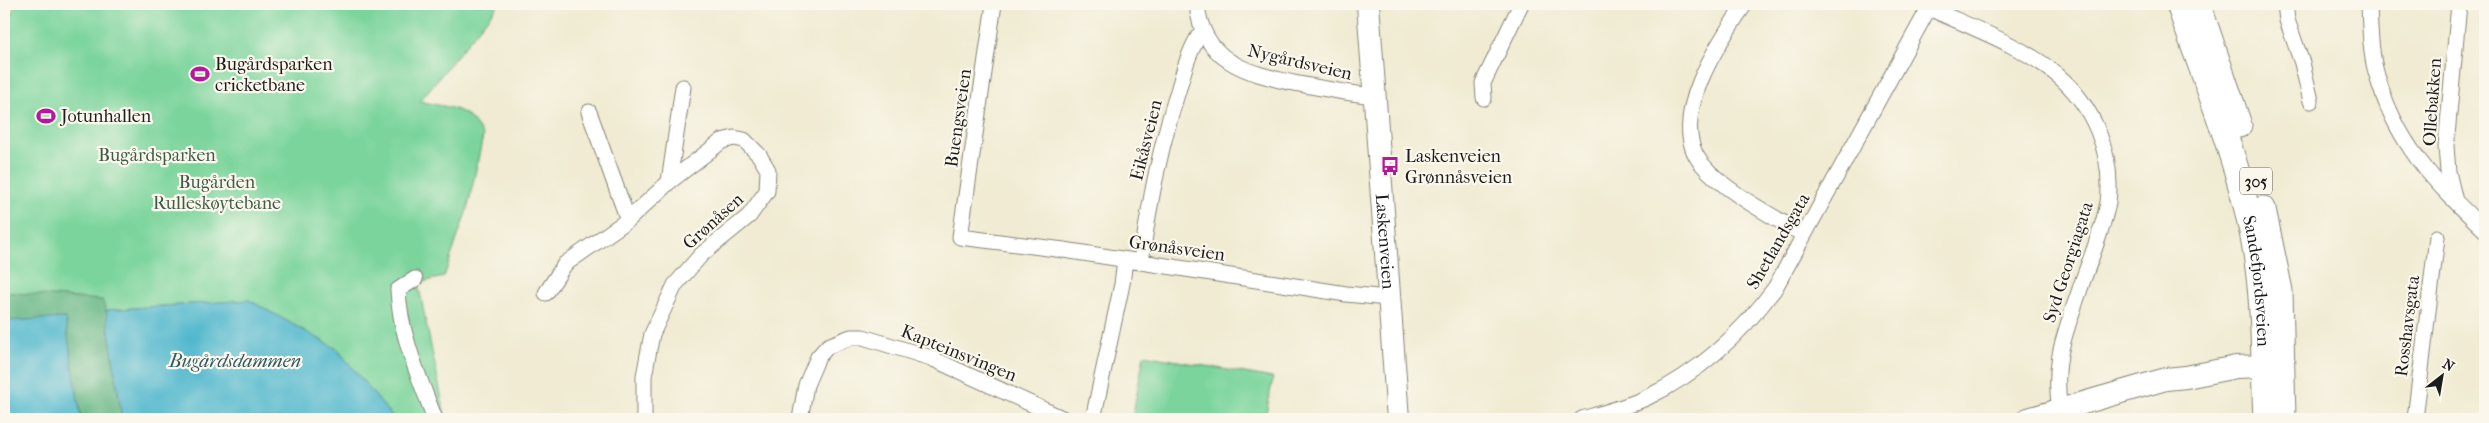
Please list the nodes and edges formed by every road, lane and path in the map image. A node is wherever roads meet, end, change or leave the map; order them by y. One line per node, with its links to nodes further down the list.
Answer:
1 (994, 4): 23 (street, Buengsveien)
2 (1197, 4): 12 (street, Nygårdsveien)
3 (1368, 4): 14 (street, Laskenveien)
4 (1521, 4): 15 (street)
5 (1745, 4): 22 (street)
6 (2179, 4): 30 (main road, Sandefjordsveien / 305)
7 (2198, 4): 30 (main road, Sandefjordsveien / 305)
8 (2285, 4): 16 (street)
9 (2369, 4): 19 (street)
10 (2459, 4): 19 (street, Ollebakken)
11 (1930, 6): 22 (street, Shetlandsgata); 31 (street, Syd Georgiagata)
12 (1202, 31): 14 (street, Nygårdsveien); 26 (street, Eikåsveien)
13 (682, 87): 18 (street)
14 (1373, 96): 29 (street, Laskenveien)
15 (1484, 98)
16 (2311, 101)
17 (589, 112): 20 (street)
18 (669, 182): 20 (street, Grønåsen); 33 (street, Grønåsen)
19 (2455, 202): 21 (street)
20 (628, 220): 28 (street, Grønåsen)
21 (2485, 230)
22 (1804, 235): 38 (street, Shetlandsgata)
23 (960, 237): 25 (street, Grønåsveien)
24 (2437, 238): 42 (street, Rosshavsgata)
25 (1125, 260): 26 (street, Grønåsveien); 36 (street)
26 (1141, 262): 29 (street, Grønåsveien)
27 (416, 279): 32 (street)
28 (546, 293)
29 (1388, 298): 37 (street, Laskenveien)
30 (2270, 358): 31 (street); 40 (main road, Sandefjordsveien / 305); 41 (main road, Sandefjordsveien / 305)
31 (2060, 410): 39 (street)
32 (435, 419)
33 (644, 419)
34 (800, 419): 35 (street, Kapteinsvingen)
35 (1064, 419)
36 (1093, 419)
37 (1398, 419)
38 (1582, 419)
39 (2028, 419)
40 (2266, 419)
41 (2283, 419)
42 (2415, 419)

